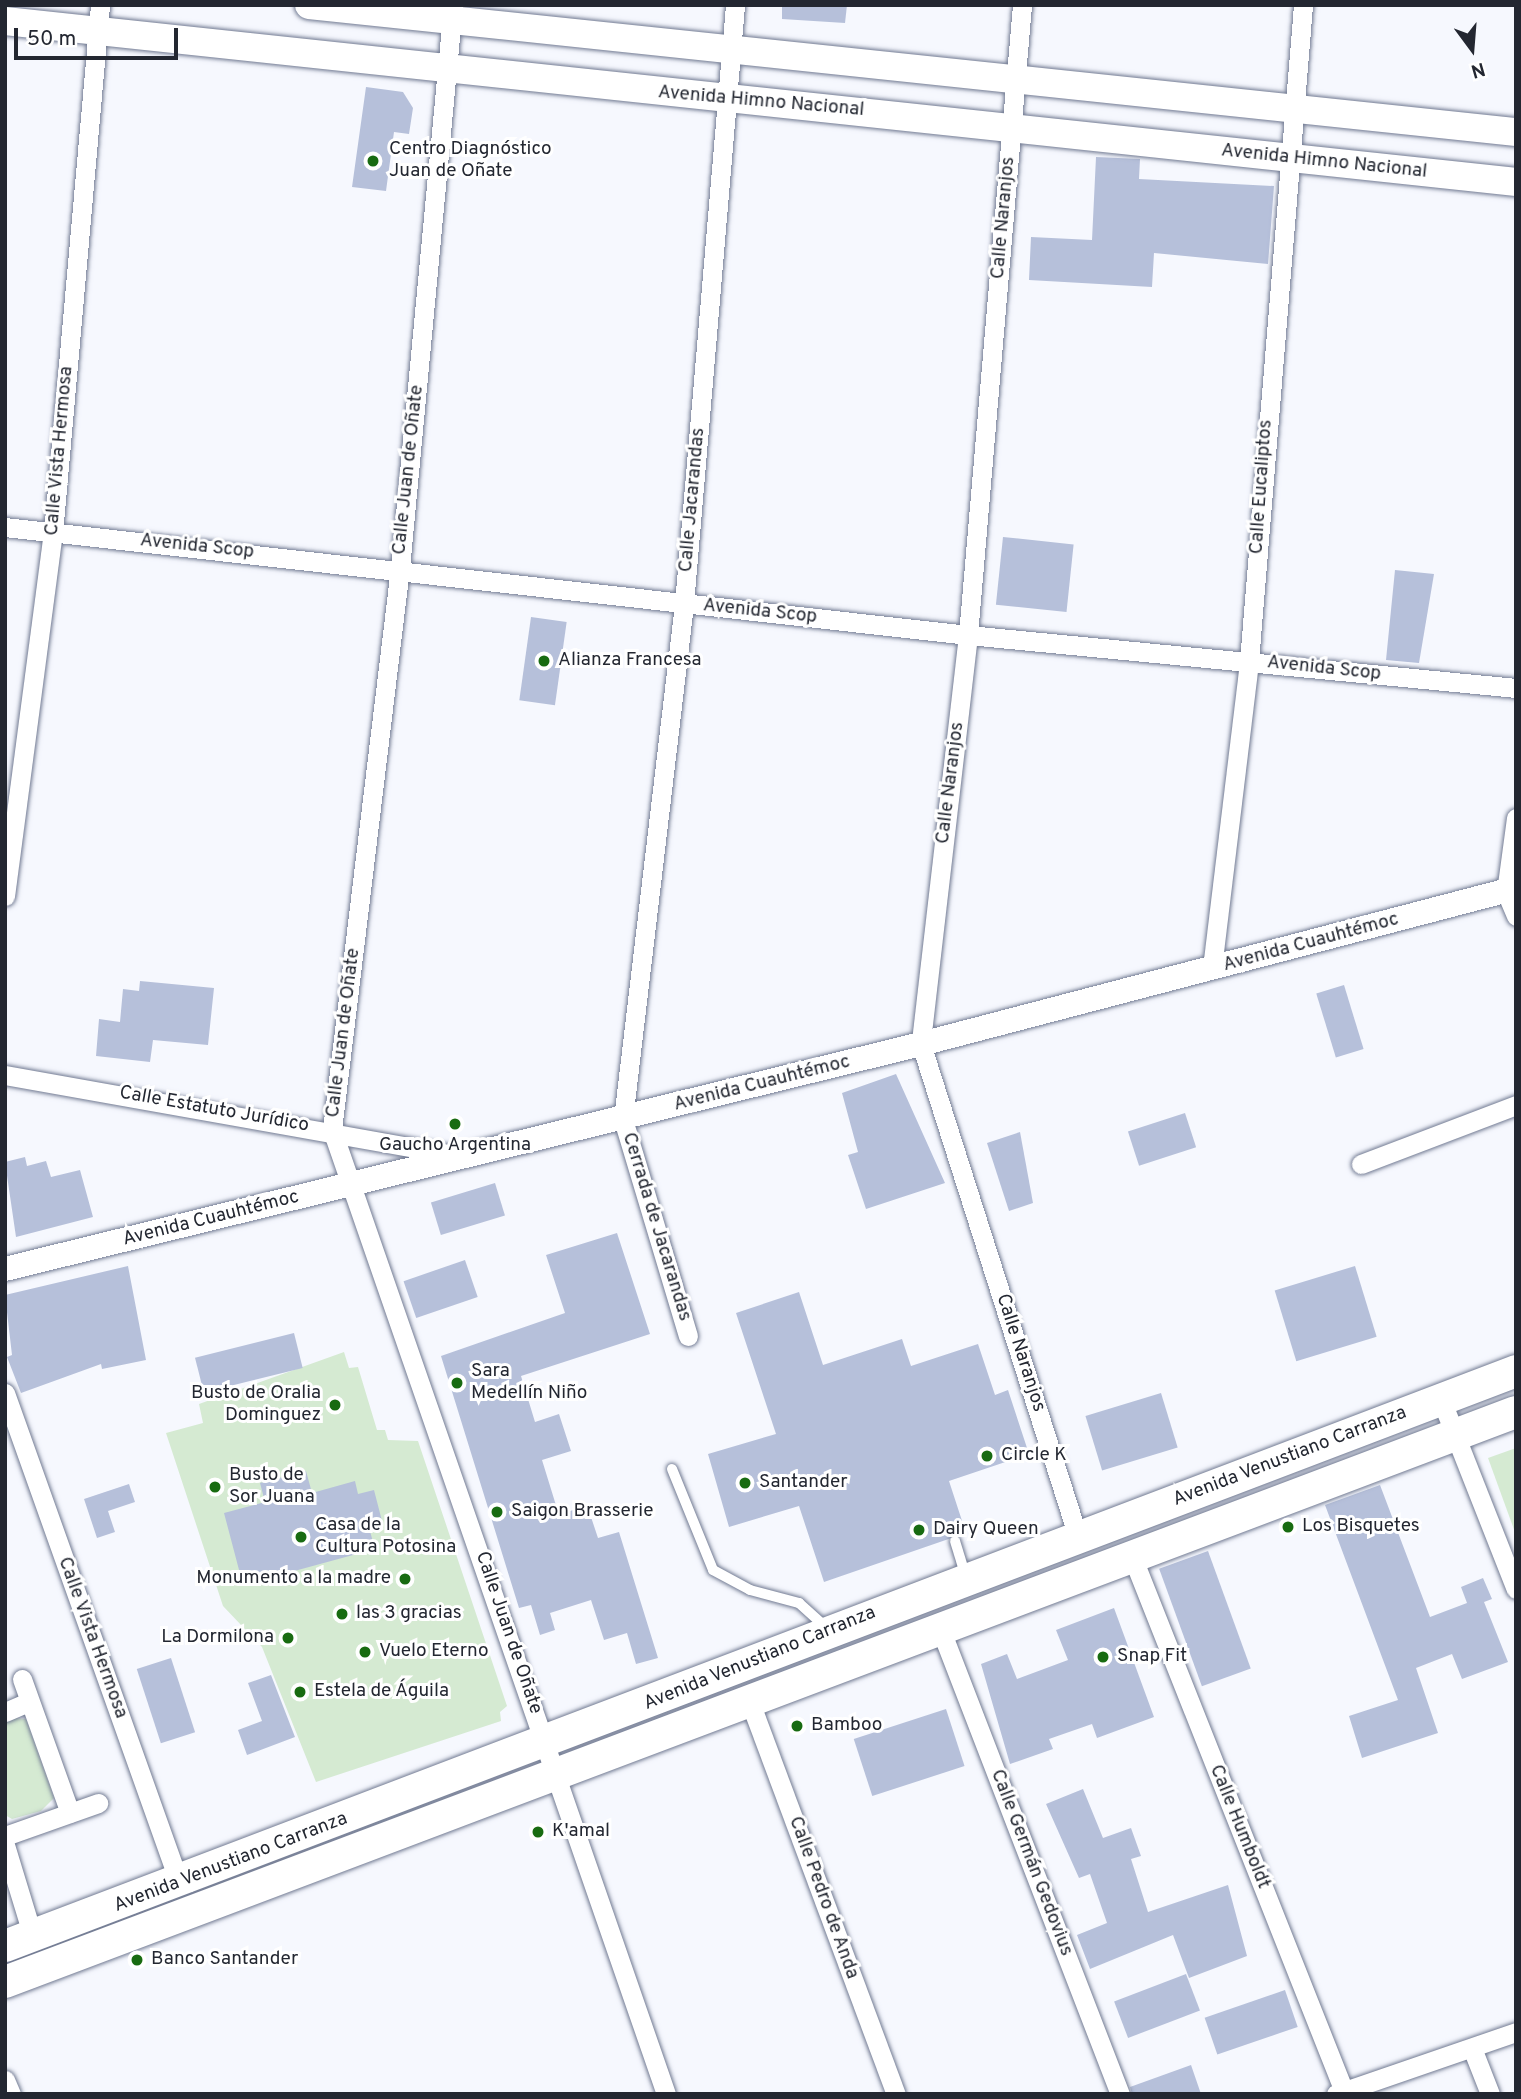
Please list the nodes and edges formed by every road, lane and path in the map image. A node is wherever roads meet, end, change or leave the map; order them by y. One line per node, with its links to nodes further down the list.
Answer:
1 (309, 5): 5 (main road)
2 (734, 5): 8 (street, Calle Jacarandas)
3 (1022, 5): 10 (street, Calle Naranjos)
4 (1303, 5): 12 (street, Calle Eucaliptos)
5 (452, 13): 8 (main road); 9 (street, Calle Juan de Oñate)
6 (99, 18): 7 (main road, Avenida Himno Nacional); 9 (main road, Avenida Himno Nacional); 18 (street, Calle Vista Hermosa)
7 (5, 21)
8 (730, 49): 10 (main road); 11 (street, Calle Jacarandas)
9 (448, 70): 11 (main road, Avenida Himno Nacional); 19 (street, Calle Juan de Oñate)
10 (1015, 78): 12 (main road); 13 (street, Calle Naranjos)
11 (727, 100): 13 (main road, Avenida Himno Nacional); 20 (street, Calle Jacarandas)
12 (1291, 108): 14 (main road); 15 (street, Calle Eucaliptos)
13 (1012, 124): 15 (main road, Avenida Himno Nacional); 21 (street, Calle Naranjos)
14 (1516, 132)
15 (1287, 159): 16 (main road, Avenida Himno Nacional); 22 (street, Calle Eucaliptos)
16 (1516, 182)
17 (5, 527): 18 (street, Avenida Scop)
18 (53, 533): 19 (street, Avenida Scop); 26 (street, Calle Vista Hermosa)
19 (400, 568): 20 (street, Avenida Scop); 33 (street, Calle Juan de Oñate)
20 (684, 604): 21 (street, Avenida Scop); 32 (street, Calle Jacarandas)
21 (968, 635): 22 (street, Avenida Scop); 29 (street, Calle Naranjos)
22 (1249, 661): 23 (street, Avenida Scop); 28 (street, Calle Eucaliptos)
23 (1516, 688)
24 (1516, 818): 25 (street)
25 (1511, 890): 27 (street); 28 (street, Avenida Cuauhtémoc)
26 (5, 896)
27 (1516, 916)
28 (1212, 968): 29 (street, Avenida Cuauhtémoc)
29 (921, 1044): 32 (street, Avenida Cuauhtémoc); 45 (street, Calle Naranjos)
30 (5, 1075): 33 (street, Calle Estatuto Jurídico)
31 (1516, 1105): 35 (street)
32 (623, 1119): 34 (street, Avenida Cuauhtémoc); 38 (street, Cerrada de Jacarandas)
33 (332, 1130): 34 (street, Calle Estatuto Jurídico); 36 (street, Calle Juan de Oñate)
34 (464, 1157): 36 (street, Avenida Cuauhtémoc)
35 (1361, 1164)
36 (351, 1185): 37 (street, Avenida Cuauhtémoc); 56 (street, Calle Juan de Oñate)
37 (5, 1269)
38 (688, 1335)
39 (1516, 1371): 41 (main road, Avenida Venustiano Carranza)
40 (5, 1393): 62 (street, Calle Vista Hermosa)
41 (1441, 1399): 43 (street); 45 (main road, Avenida Venustiano Carranza)
42 (1516, 1412): 43 (main road, Avenida Venustiano Carranza)
43 (1455, 1435): 47 (main road, Avenida Venustiano Carranza); 49 (street)
44 (672, 1469): 50 (lane)
45 (1079, 1537): 48 (main road, Avenida Venustiano Carranza)
46 (956, 1541): 48 (lane)
47 (1134, 1561): 51 (main road, Avenida Venustiano Carranza); 68 (street, Calle Humboldt)
48 (967, 1577): 50 (main road, Avenida Venustiano Carranza)
49 (1516, 1590)
50 (830, 1631): 56 (main road, Avenida Venustiano Carranza)
51 (942, 1633): 54 (main road, Avenida Venustiano Carranza); 72 (street, Calle Germán Gedovius)
52 (22, 1679): 53 (street)
53 (29, 1702): 55 (street); 59 (street)
54 (750, 1702): 57 (main road, Avenida Venustiano Carranza); 71 (street, Calle Pedro de Anda)
55 (5, 1712)
56 (547, 1744): 57 (street, Calle Juan de Oñate); 62 (main road, Avenida Venustiano Carranza)
57 (558, 1776): 64 (main road, Avenida Venustiano Carranza); 70 (street, Calle Juan de Oñate)
58 (98, 1803): 59 (street)
59 (71, 1813): 60 (street)
60 (5, 1836)
61 (5, 1845): 63 (street)
62 (179, 1882): 63 (main road, Avenida Venustiano Carranza)
63 (19, 1942)
64 (5, 1982)
65 (1516, 2032): 66 (street)
66 (1472, 2048): 68 (street); 73 (street)
67 (5, 2080): 69 (street)
68 (1341, 2093)
69 (11, 2094)
70 (666, 2094)
71 (896, 2094)
72 (1120, 2094)
73 (1490, 2094)

